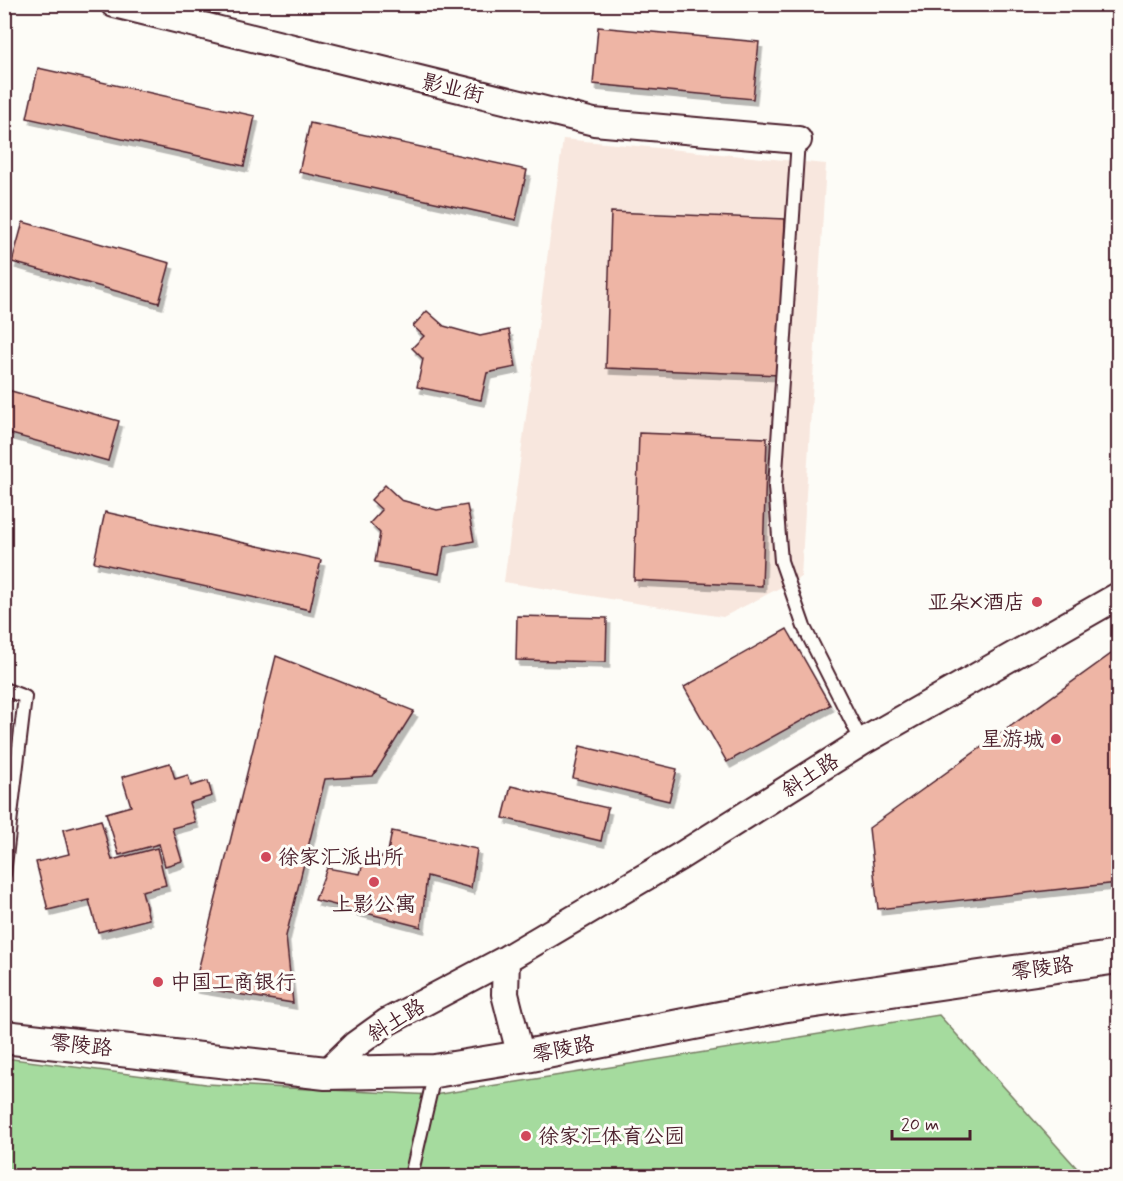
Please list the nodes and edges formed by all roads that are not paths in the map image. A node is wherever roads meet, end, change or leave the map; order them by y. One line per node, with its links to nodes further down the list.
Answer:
1 (114, 4): 2 (street, 影业街)
2 (798, 140): 5 (lane)
3 (1119, 596): 5 (street, 斜土路)
4 (4, 689): 6 (lane)
5 (862, 742): 8 (street, 斜土路)
6 (4, 874)
7 (1119, 957): 10 (street, 零陵路)
8 (506, 959): 10 (street); 12 (street, 斜土路)
9 (4, 1037): 12 (street, 零陵路)
10 (521, 1057): 11 (street, 零陵路)
11 (435, 1071): 12 (street, 零陵路); 13 (lane)
12 (326, 1073)
13 (411, 1176)

